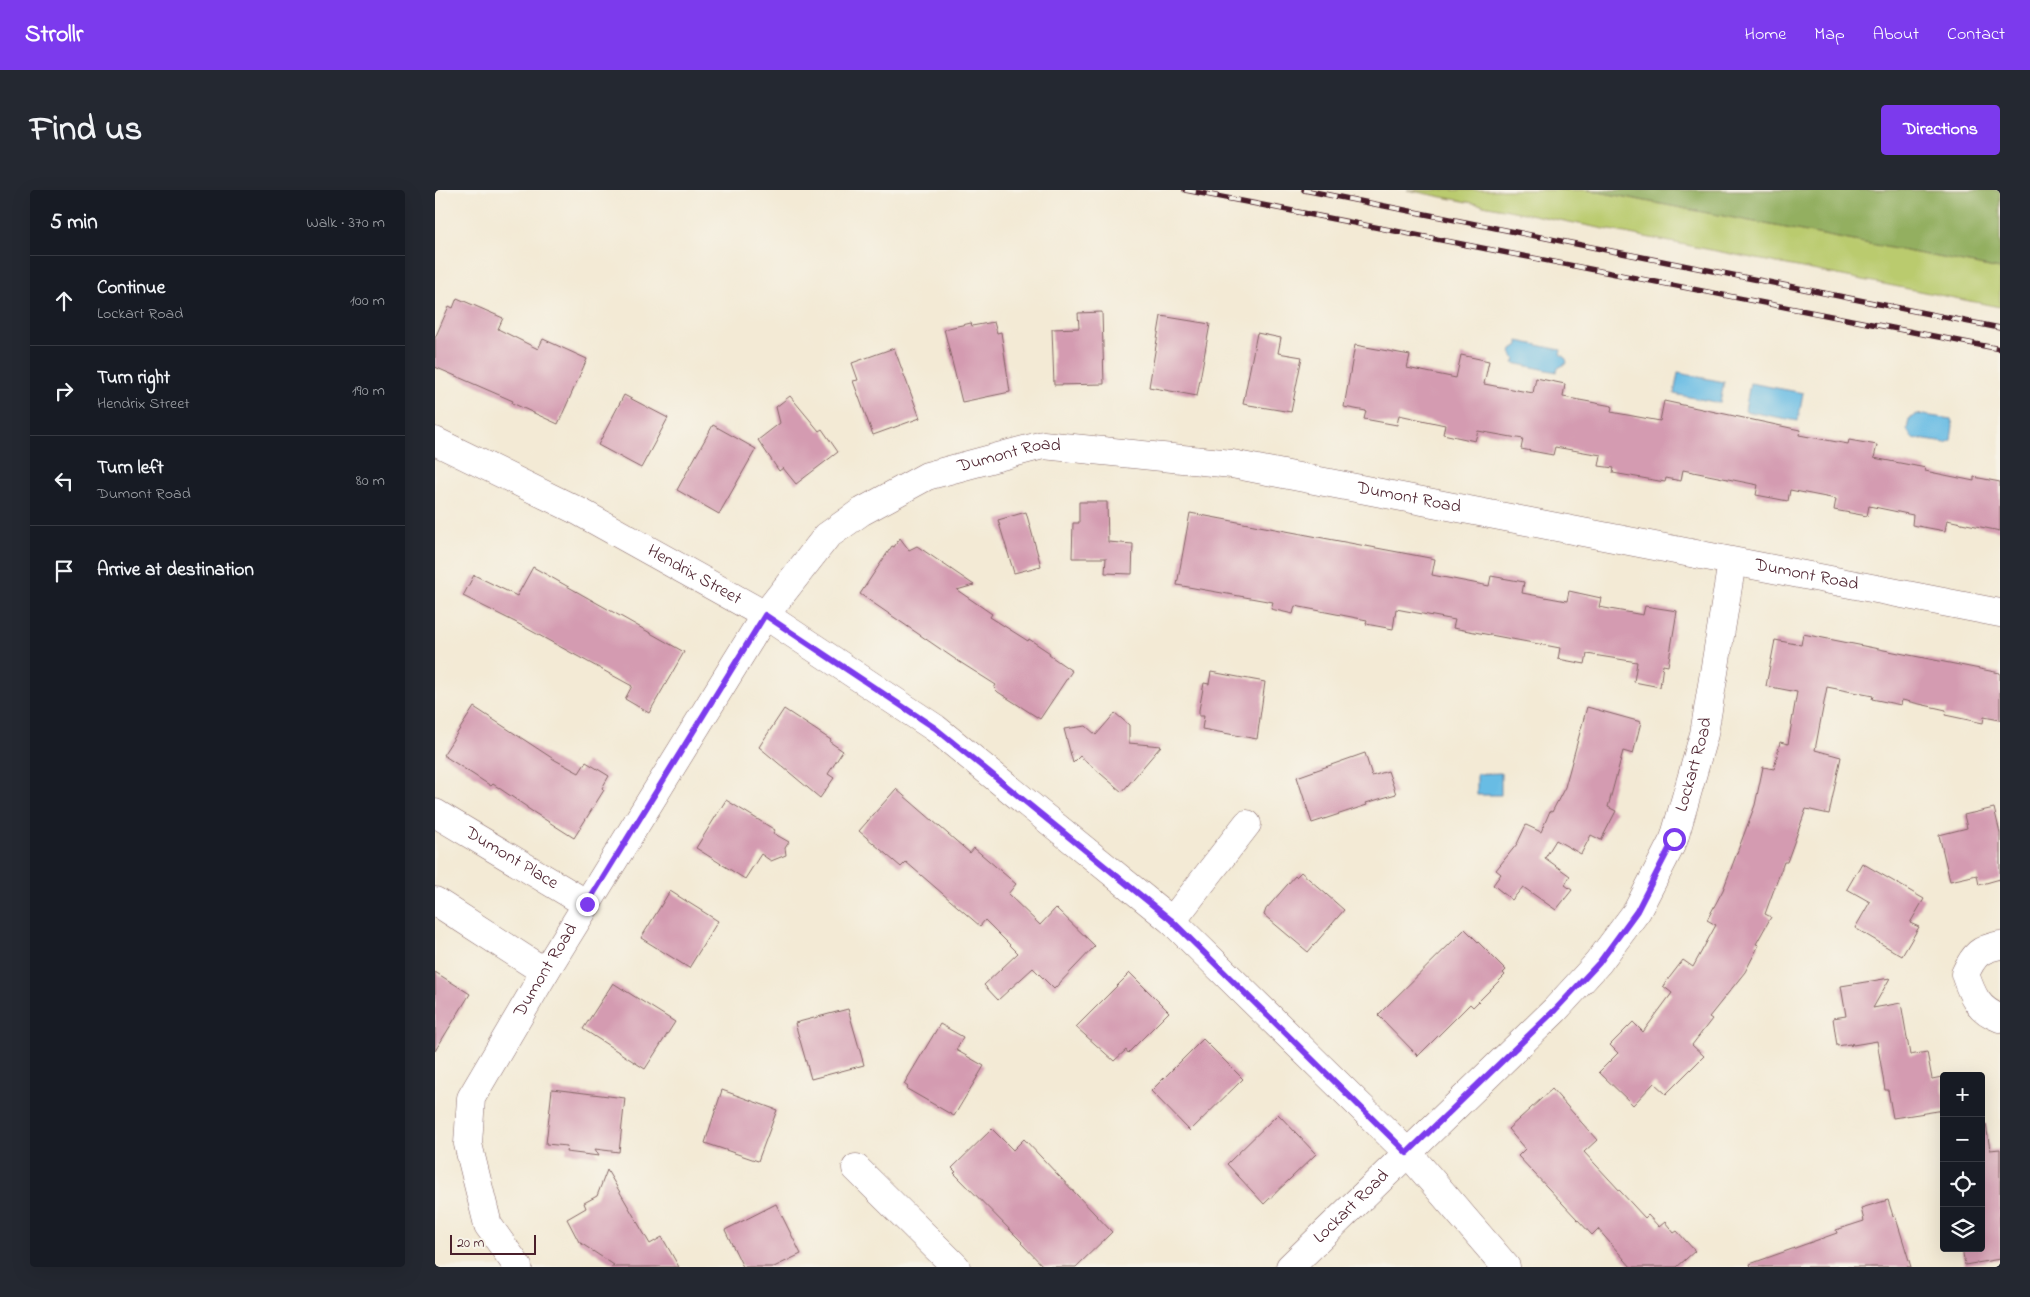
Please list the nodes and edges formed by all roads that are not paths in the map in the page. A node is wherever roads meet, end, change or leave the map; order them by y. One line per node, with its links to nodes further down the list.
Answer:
1 (435, 441): 4 (street, Hendrix Street)
2 (1732, 562): 3 (street, Dumont Road); 4 (street, Dumont Road); 13 (street, Lockart Road)
3 (2000, 613)
4 (765, 615): 8 (street, Dumont Road); 9 (street, Hendrix Street)
5 (435, 813): 8 (street, Dumont Place)
6 (1247, 824): 9 (street)
7 (435, 900): 11 (street)
8 (587, 904): 11 (street, Dumont Road)
9 (1171, 920): 13 (street, Hendrix Street)
10 (2000, 945): 12 (street)
11 (545, 972): 15 (street, Dumont Road)
12 (2000, 1018)
13 (1407, 1153): 17 (street, Lockart Road); 18 (street, Hendrix Street)
14 (856, 1168): 16 (street)
15 (518, 1267)
16 (956, 1267)
17 (1290, 1267)
18 (1506, 1267)

